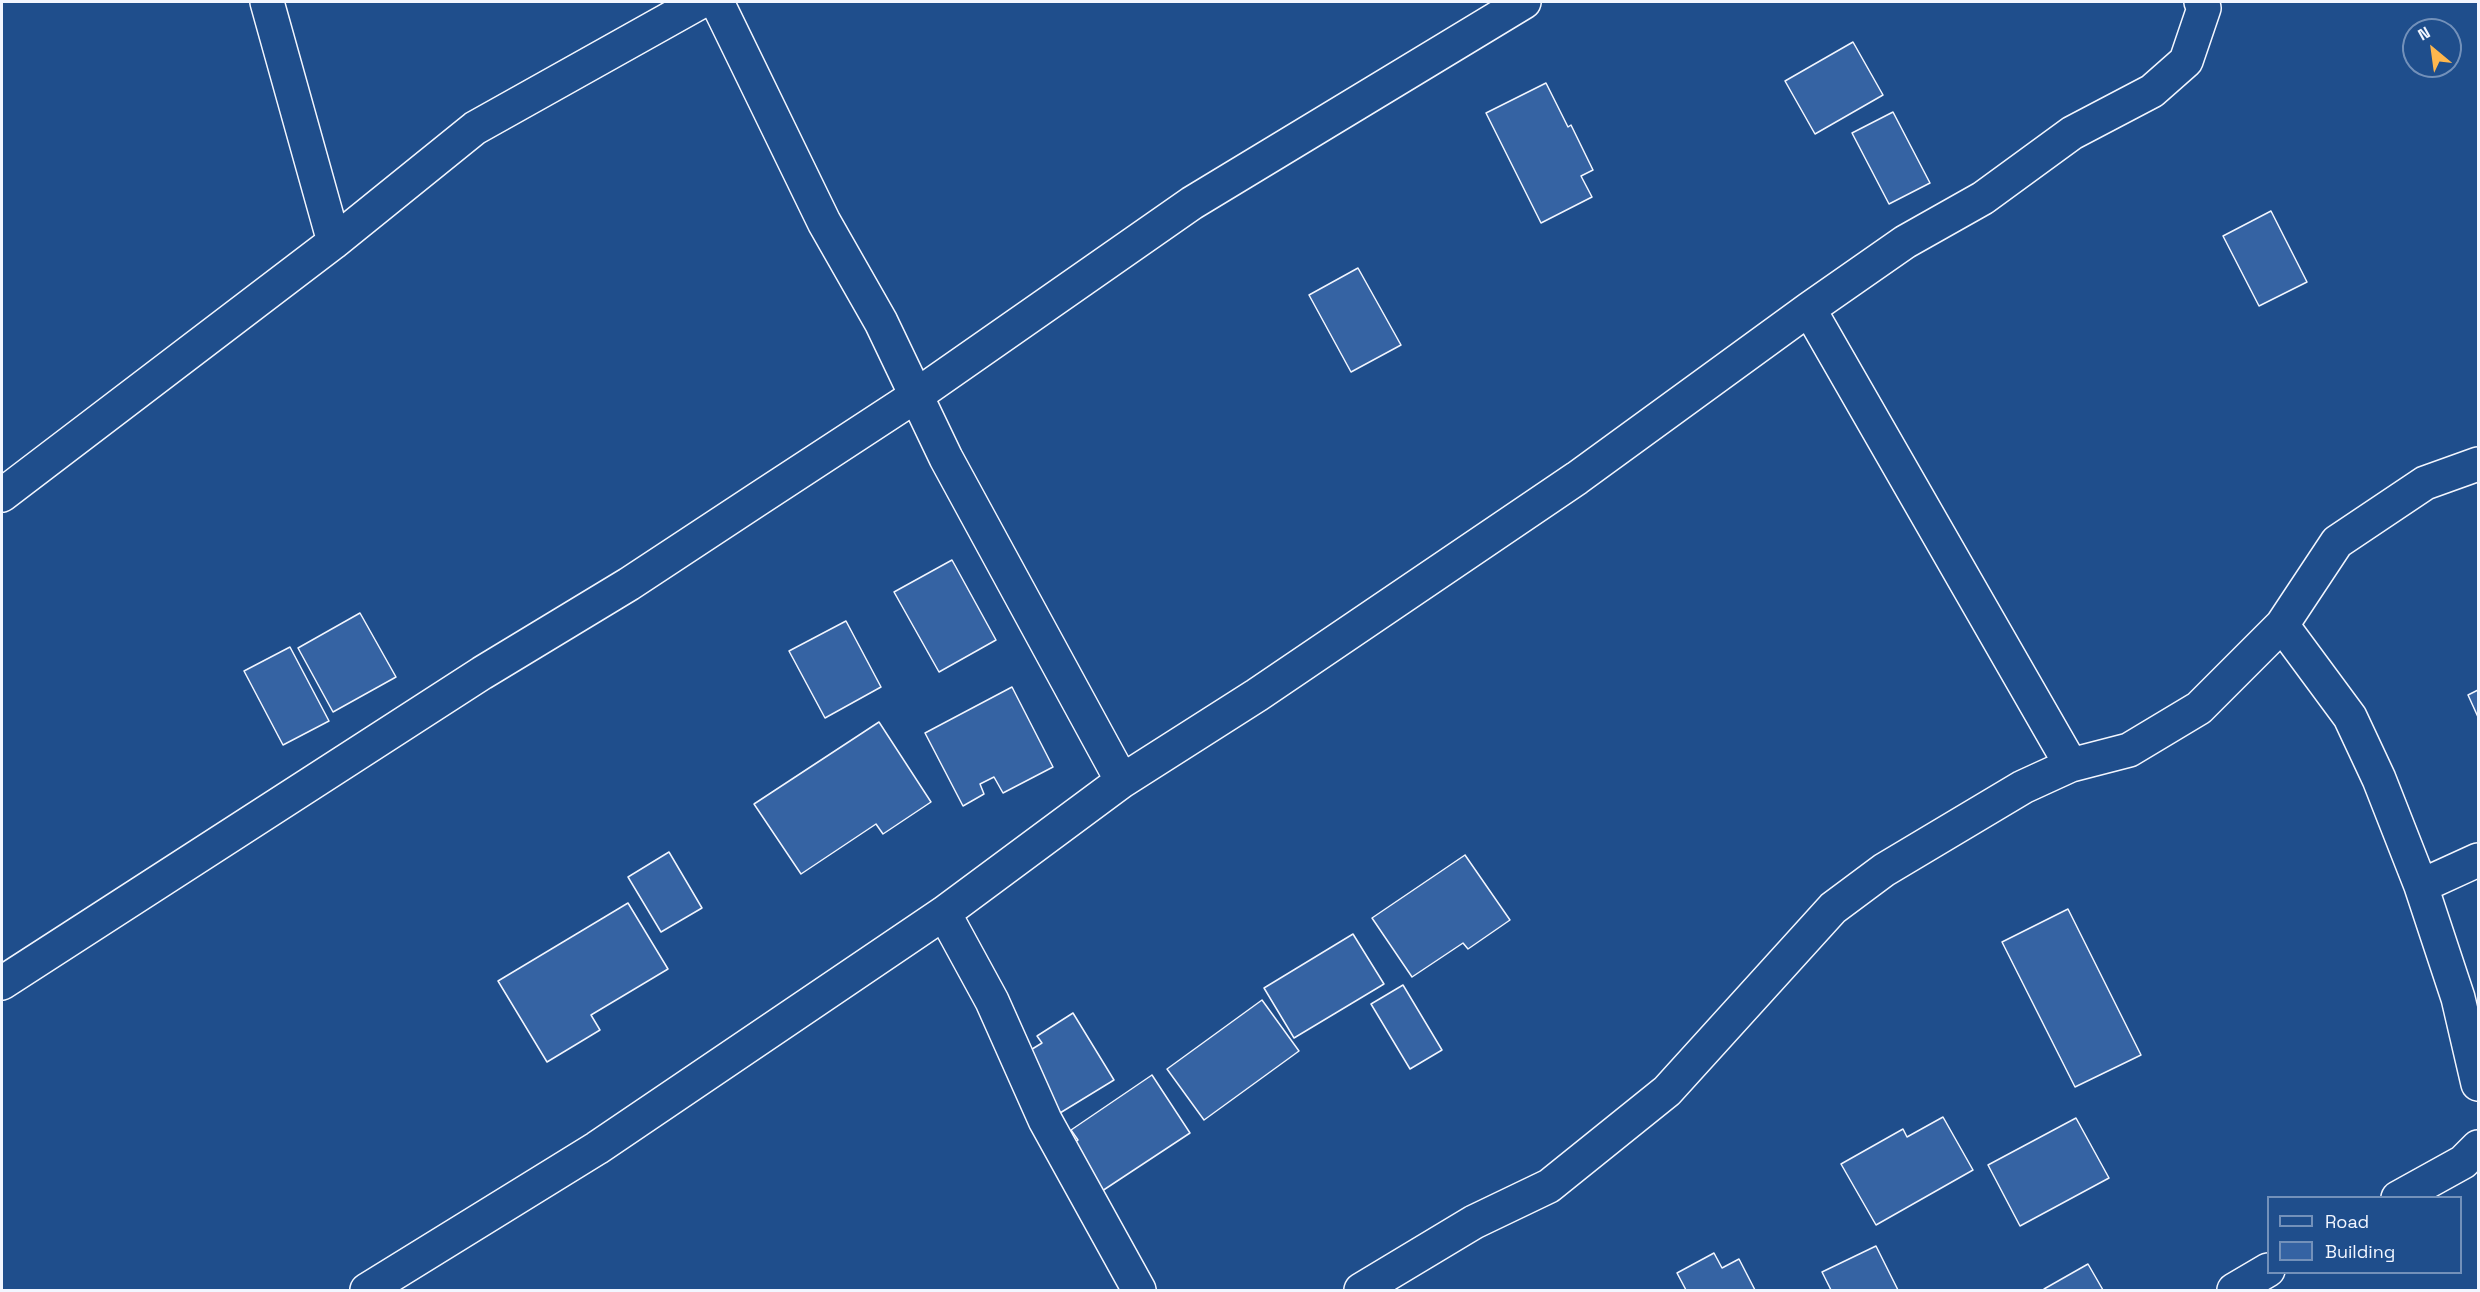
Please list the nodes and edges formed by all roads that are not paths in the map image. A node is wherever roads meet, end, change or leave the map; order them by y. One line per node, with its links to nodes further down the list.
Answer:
1 (267, 2): 6 (street)
2 (700, 2): 6 (street)
3 (717, 2): 8 (street)
4 (1524, 2): 8 (street)
5 (2207, 4): 7 (street)
6 (334, 242): 10 (street)
7 (1809, 309): 12 (street); 13 (street)
8 (917, 395): 13 (street); 17 (street)
9 (2478, 465): 11 (street)
10 (2, 495)
11 (2282, 626): 12 (street); 15 (street)
12 (2071, 765): 24 (street)
13 (1122, 781): 16 (street)
14 (2478, 860): 15 (street)
15 (2421, 886): 18 (street)
16 (944, 913): 22 (street); 23 (street)
17 (2, 983)
18 (2478, 1084)
19 (2478, 1147): 20 (street)
20 (2400, 1196)
21 (2267, 1271): 25 (street)
22 (367, 1290)
23 (1139, 1290)
24 (1360, 1290)
25 (2234, 1290)

